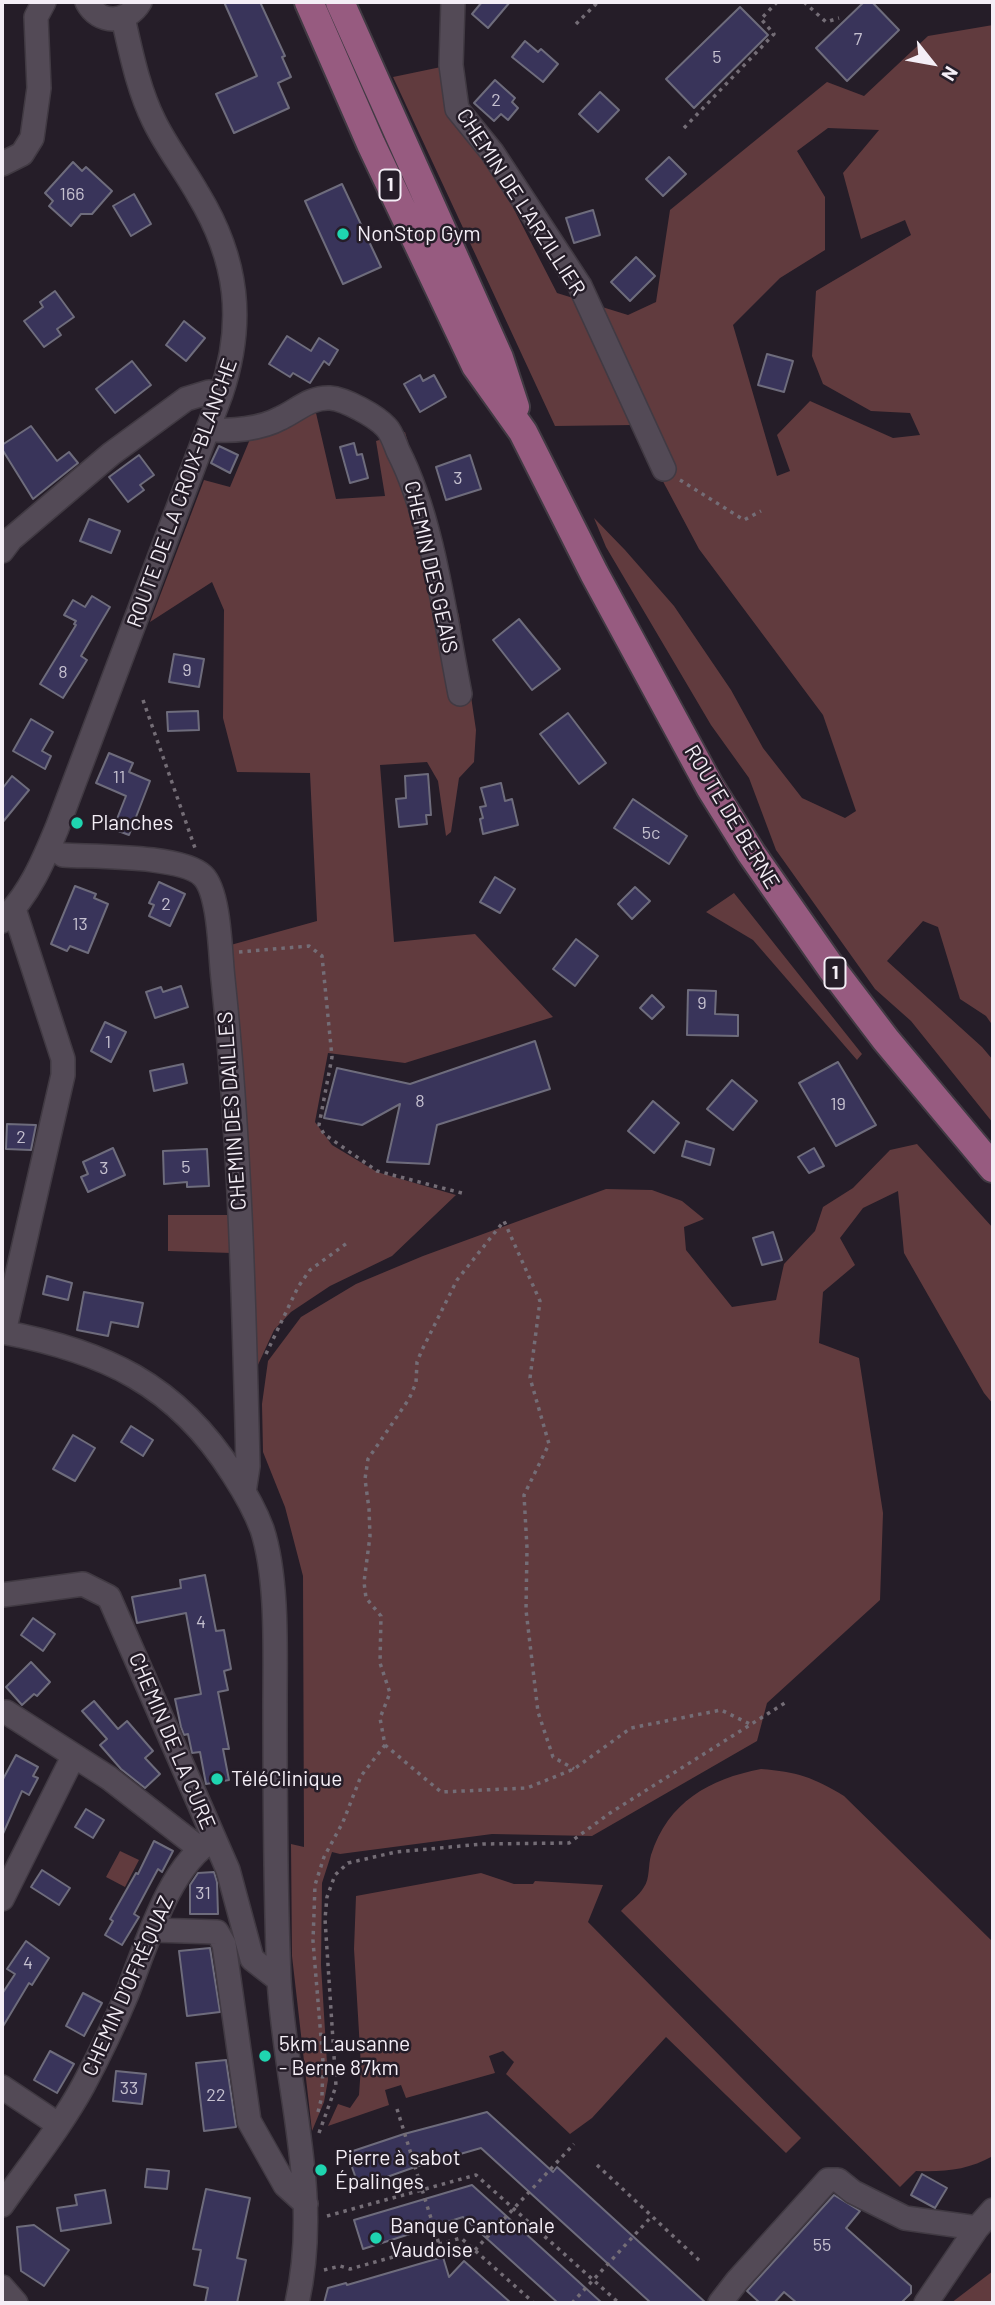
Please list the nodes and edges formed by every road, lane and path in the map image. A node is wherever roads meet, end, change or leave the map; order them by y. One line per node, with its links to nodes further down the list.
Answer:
1 (44, 2): 13 (street)
2 (87, 2): 9 (street)
3 (309, 2): 16 (main road, ROUTE DE BERNE / 1)
4 (340, 2): 16 (main road, ROUTE DE BERNE / 1)
5 (453, 2): 17 (street, CHEMIN DE L'ARZILLIER)
6 (598, 2): 11 (path)
7 (777, 2): 12 (path)
8 (804, 2): 10 (path)
9 (132, 10): 14 (street, ROUTE DE LA CROIX-BLANCHE)
10 (839, 18)
11 (576, 24)
12 (684, 128)
13 (2, 164)
14 (221, 394): 15 (street, ROUTE DE LA CROIX-BLANCHE); 19 (street)
15 (208, 429): 20 (street, CHEMIN DES GEAIS); 24 (street, ROUTE DE LA CROIX-BLANCHE)
16 (523, 432): 26 (main road, ROUTE DE BERNE / 1)
17 (664, 469): 18 (path)
18 (761, 511)
19 (2, 551)
20 (460, 694)
21 (144, 700): 23 (path)
22 (63, 855): 23 (street)
23 (201, 873): 25 (street, CHEMIN DES DAILLES)
24 (8, 915): 29 (street)
25 (220, 954): 27 (path); 31 (street, CHEMIN DES DAILLES)
26 (993, 1168)
27 (463, 1193)
28 (347, 1243): 30 (path)
29 (3, 1332): 31 (street)
30 (263, 1361)
31 (244, 1492): 42 (street)
32 (2, 1595): 39 (street, CHEMIN DE LA CURE)
33 (788, 1701): 35 (path)
34 (6, 1712): 37 (street)
35 (752, 1724): 38 (path); 47 (path)
36 (385, 1745): 38 (path); 38 (path); 45 (path)
37 (73, 1757): 39 (street); 40 (street)
38 (574, 1769)
39 (207, 1843): 41 (street, CHEMIN D'OFRÉQUAZ); 42 (street, CHEMIN DE LA CURE)
40 (2, 1899)
41 (153, 1930): 46 (street, CHEMIN D'OFRÉQUAZ); 52 (street)
42 (279, 1980): 52 (street)
43 (2, 2087): 46 (street)
44 (397, 2109): 50 (path)
45 (316, 2118)
46 (59, 2125): 51 (street, CHEMIN D'OFRÉQUAZ)
47 (317, 2140)
48 (574, 2144): 53 (path)
49 (597, 2165): 56 (path)
50 (422, 2189): 53 (path); 55 (path); 58 (path)
51 (2, 2204)
52 (306, 2204): 65 (street)
53 (514, 2209): 59 (path); 62 (path)
54 (993, 2210): 57 (street)
55 (327, 2216)
56 (652, 2216): 60 (path); 62 (path)
57 (977, 2228): 69 (street); 70 (street)
58 (439, 2244): 59 (path); 61 (path)
59 (475, 2249): 66 (path)
60 (702, 2263)
61 (324, 2270)
62 (593, 2280): 67 (path); 68 (path)
63 (2, 2287): 64 (street)
64 (16, 2303)
65 (297, 2303)
66 (534, 2303)
67 (572, 2303)
68 (619, 2303)
69 (720, 2303)
70 (926, 2303)

